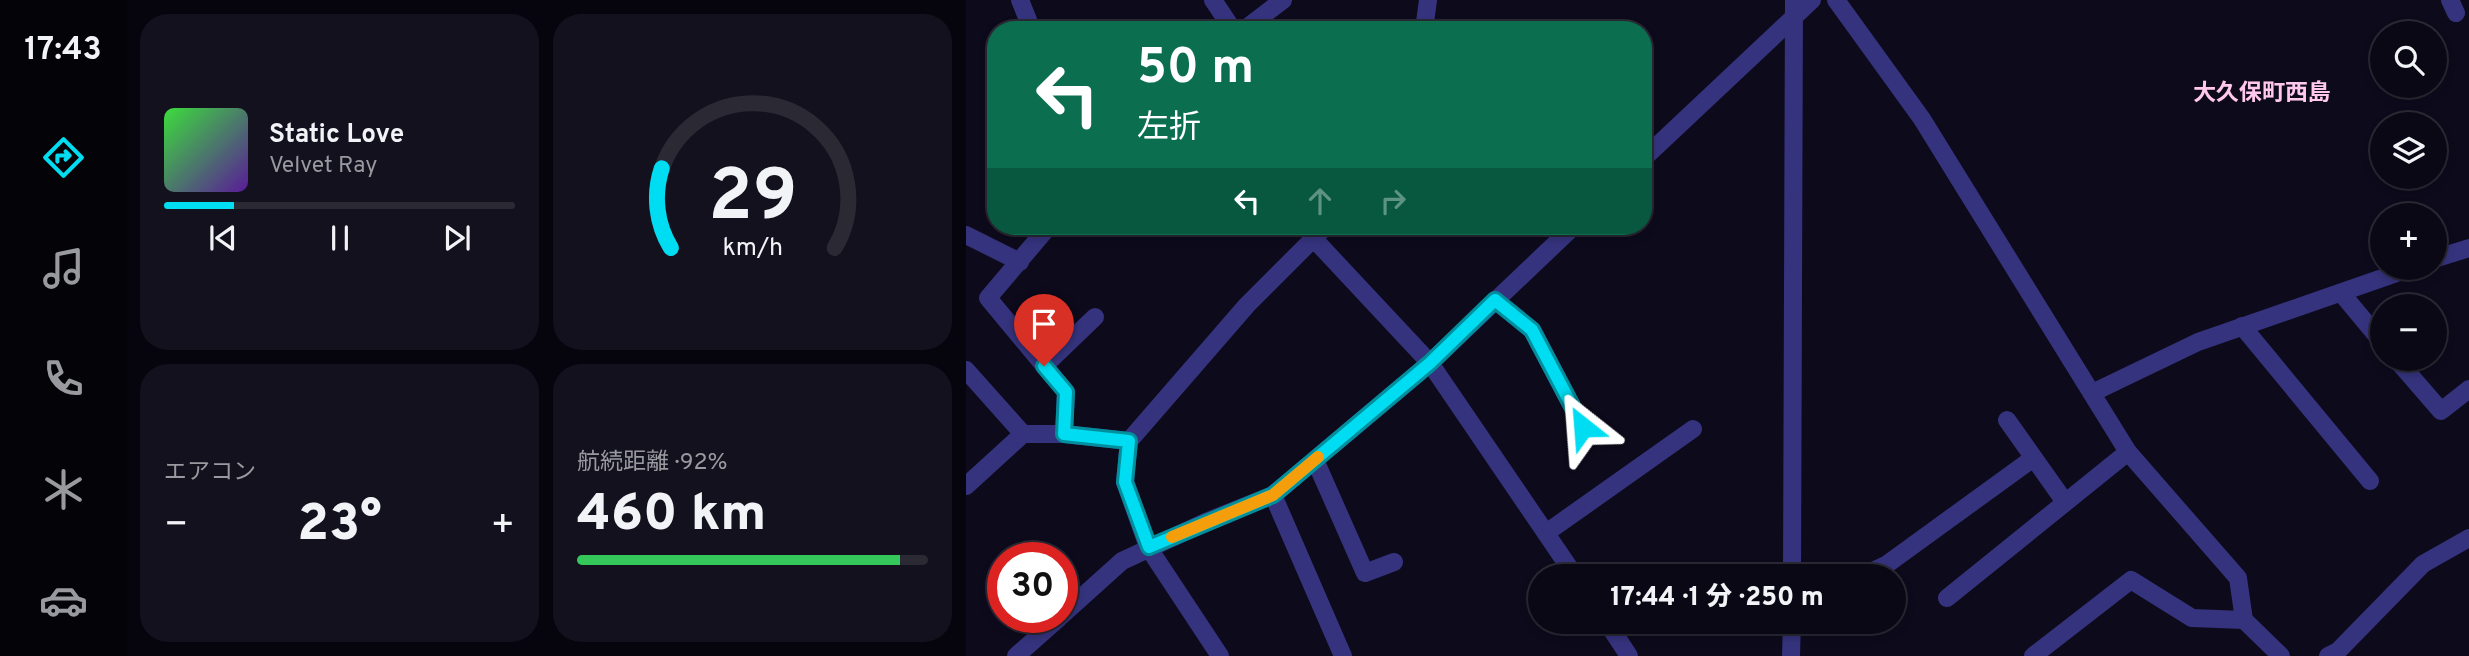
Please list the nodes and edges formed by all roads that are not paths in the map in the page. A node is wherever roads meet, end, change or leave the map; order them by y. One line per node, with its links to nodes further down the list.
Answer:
1 (1020, 0): 8 (street)
2 (1213, 0): 9 (street)
3 (1283, 0): 10 (street)
4 (1428, 0): 11 (street)
5 (1812, 0): 7 (street)
6 (1836, 0): 32 (street)
7 (1794, 8): 12 (street); 51 (street)
8 (1028, 21)
9 (1227, 21)
10 (1256, 21)
11 (1425, 21)
12 (1652, 150)
13 (966, 235): 20 (street)
14 (1042, 235): 20 (street)
15 (1317, 235): 38 (street)
16 (1323, 235): 27 (street)
17 (1564, 235): 23 (street)
18 (2469, 248): 19 (street)
19 (2447, 255)
20 (1020, 262): 28 (street)
21 (2379, 280): 22 (street)
22 (2342, 294): 25 (street); 26 (street)
23 (1495, 300): 27 (street); 34 (street)
24 (1095, 317): 28 (street)
25 (2242, 326): 32 (street); 42 (street)
26 (2370, 327)
27 (1430, 363): 41 (street); 46 (street)
28 (1044, 366): 37 (street)
29 (966, 370): 36 (street)
30 (2406, 371): 31 (street)
31 (2469, 389)
32 (2092, 393): 39 (street)
33 (2007, 420): 40 (street)
34 (1583, 427)
35 (1693, 429): 46 (street)
36 (1023, 433): 37 (street); 43 (street)
37 (1064, 434): 38 (street)
38 (1129, 441): 48 (street)
39 (2128, 452): 45 (street); 55 (street)
40 (2032, 459): 45 (street); 52 (street)
41 (1315, 460): 44 (street); 49 (street)
42 (2370, 481)
43 (966, 486)
44 (1273, 495): 48 (street); 61 (street)
45 (2066, 502): 53 (street)
46 (1546, 533): 50 (street)
47 (2469, 538): 66 (street)
48 (1149, 547): 54 (street); 60 (street)
49 (1394, 562)
50 (1567, 564)
51 (1792, 564)
52 (1887, 564)
53 (1947, 598)
54 (1078, 600)
55 (2244, 620): 64 (street); 65 (street)
56 (1041, 633): 59 (street)
57 (1615, 634): 62 (street)
58 (1792, 634): 63 (street)
59 (1016, 656)
60 (1220, 656)
61 (1343, 656)
62 (1629, 656)
63 (1791, 656)
64 (2033, 656)
65 (2281, 656)
66 (2328, 656)

